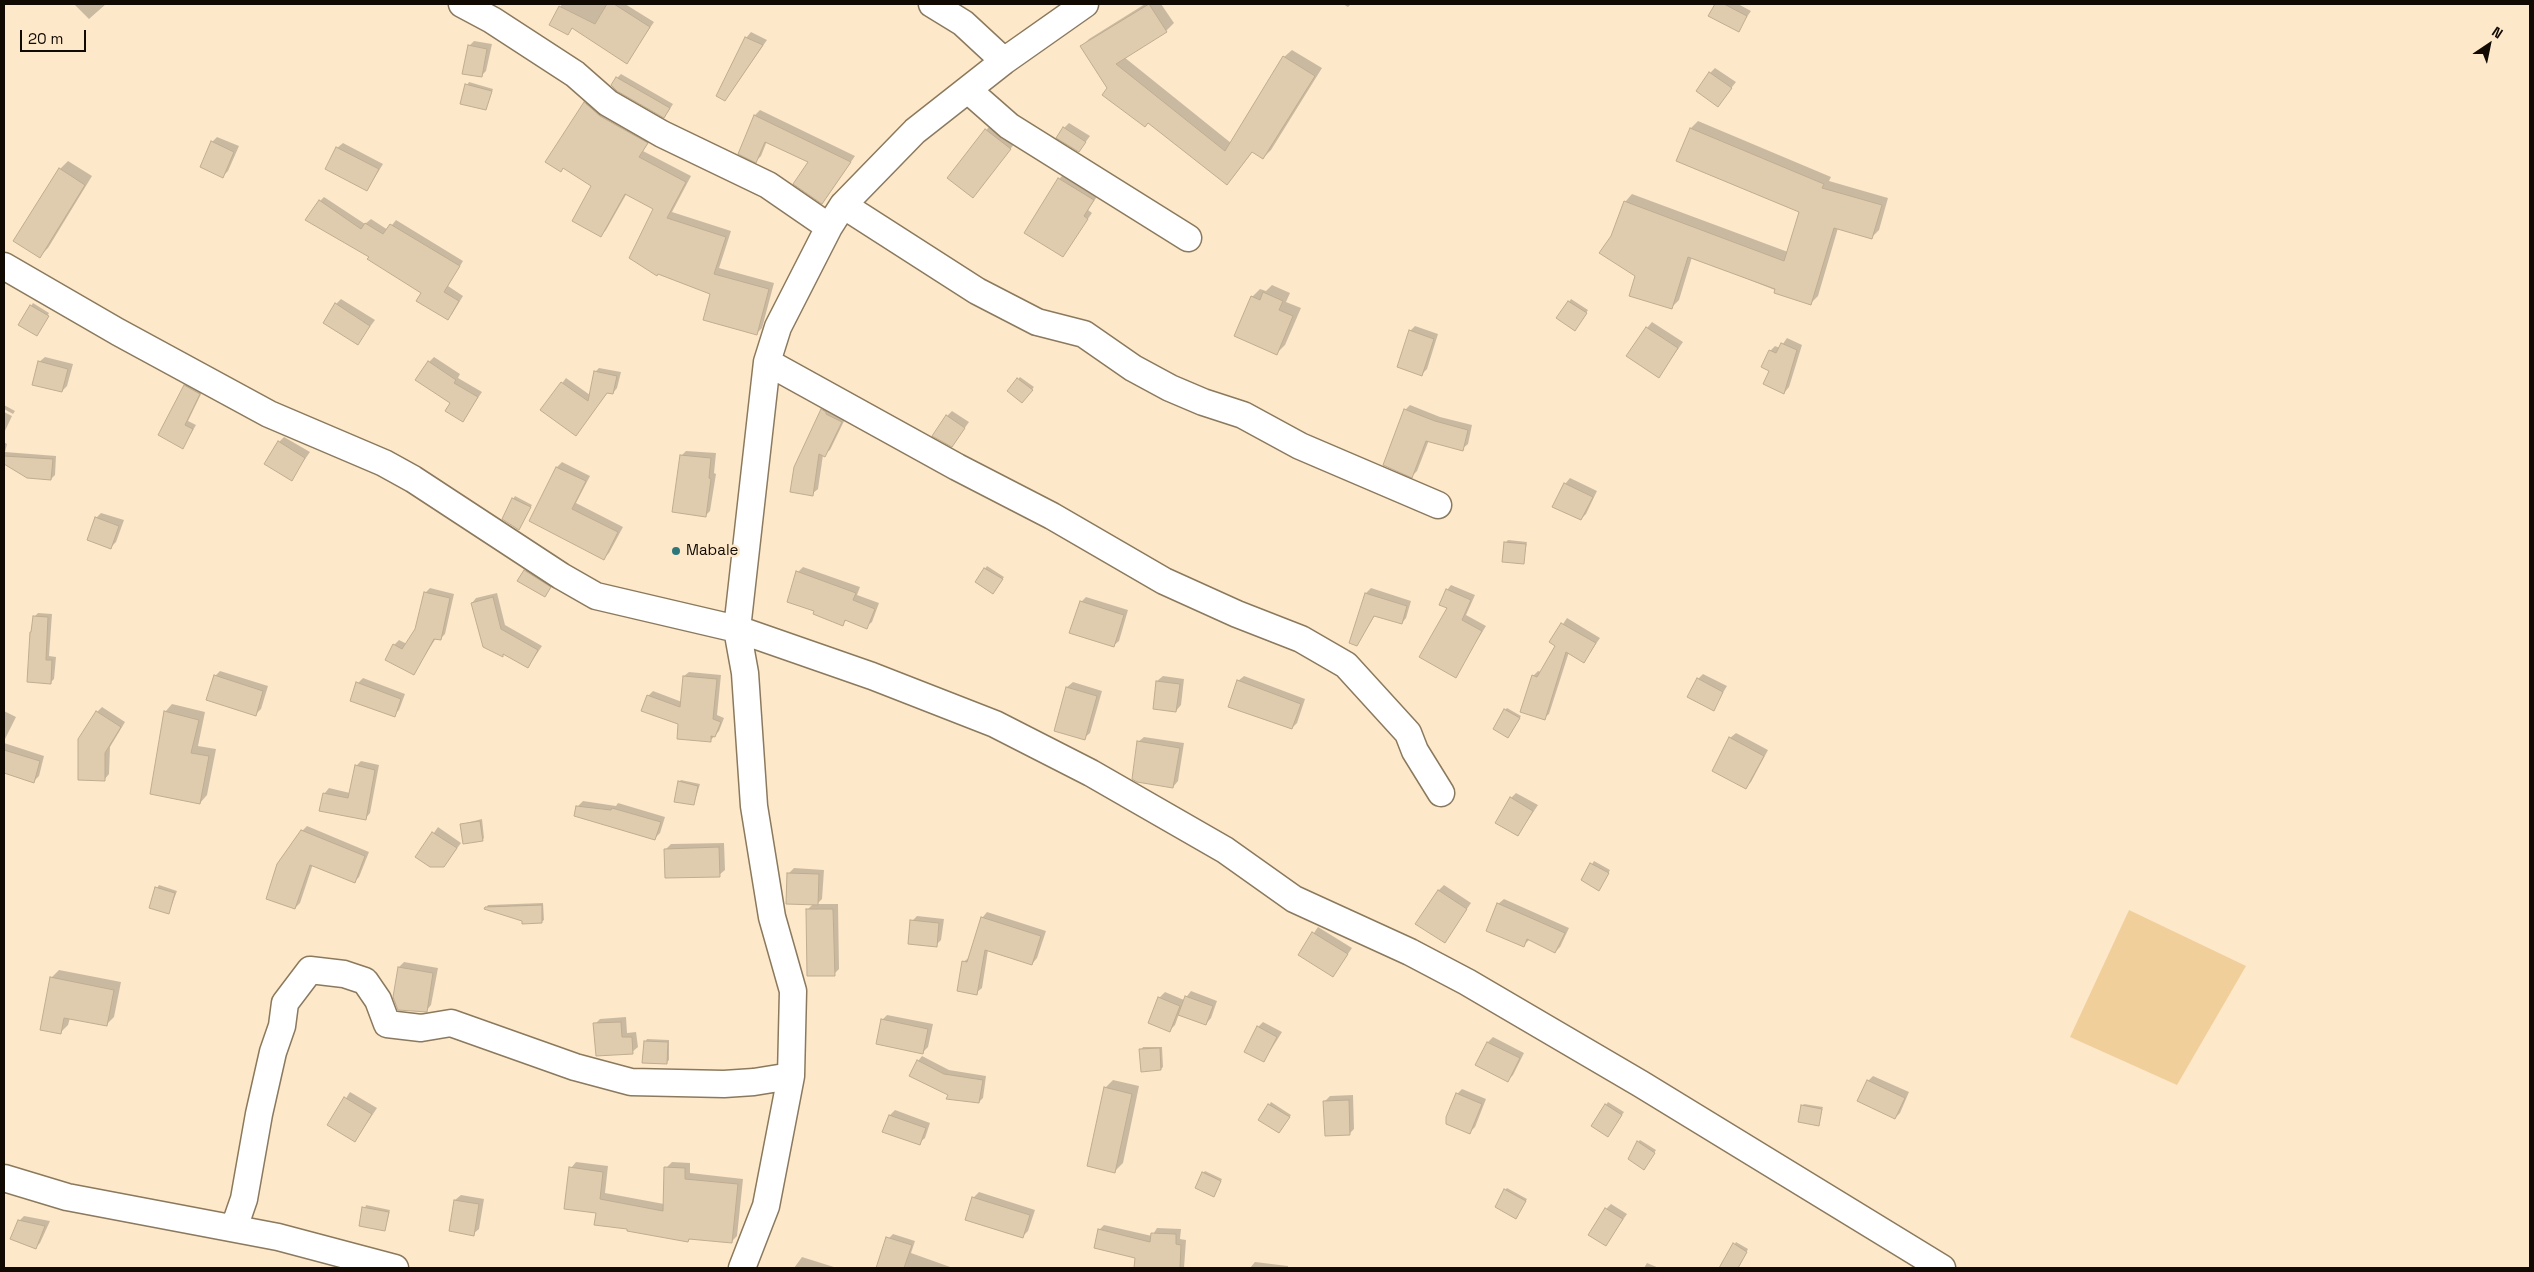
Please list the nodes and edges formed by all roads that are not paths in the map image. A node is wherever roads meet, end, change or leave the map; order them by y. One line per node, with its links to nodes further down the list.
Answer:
1 (462, 4): 7 (street)
2 (932, 4): 4 (street)
3 (1085, 4): 4 (street)
4 (1004, 61): 5 (street)
5 (968, 90): 6 (street); 8 (street)
6 (843, 205): 7 (street); 11 (street)
7 (829, 226): 10 (street)
8 (1188, 238)
9 (4, 266): 12 (street)
10 (767, 362): 12 (street); 13 (street)
11 (1438, 505)
12 (737, 629): 14 (street); 19 (street)
13 (1441, 793)
14 (791, 1076): 16 (street); 18 (street)
15 (4, 1178): 16 (street)
16 (234, 1228): 17 (street)
17 (395, 1268)
18 (742, 1268)
19 (1942, 1268)

